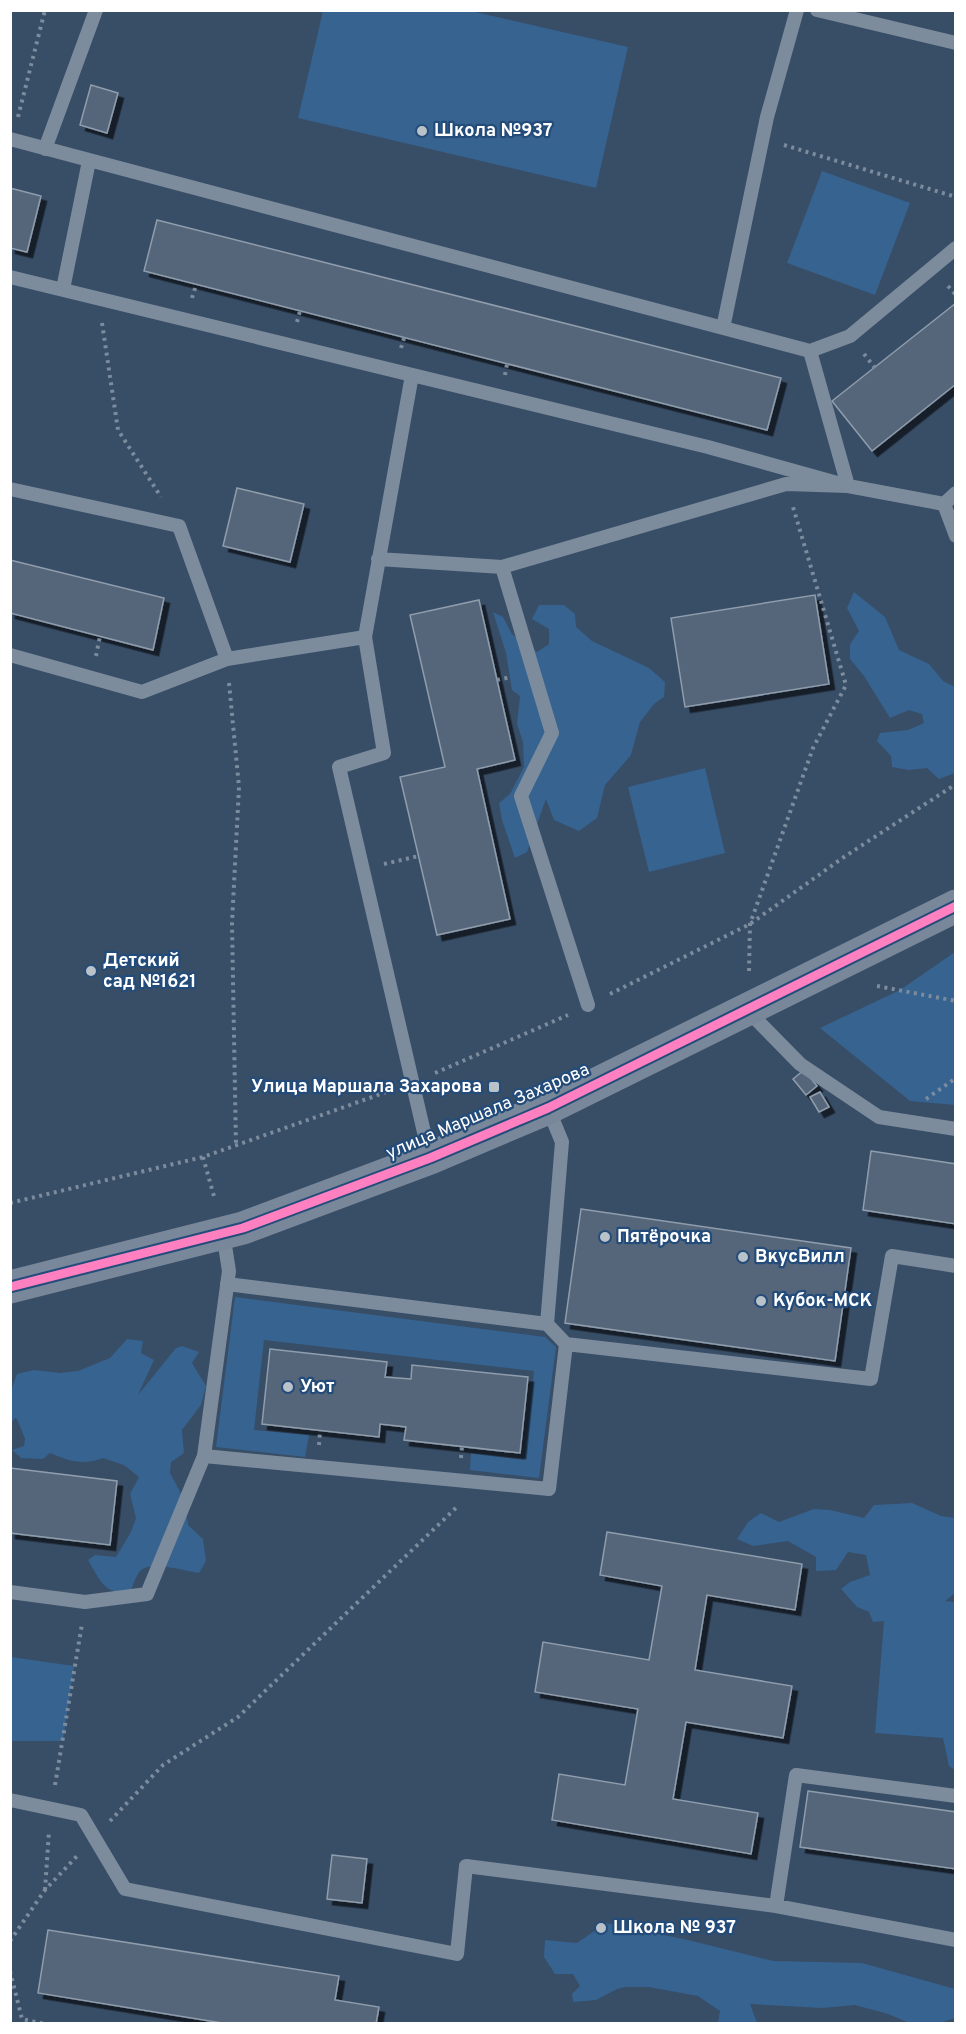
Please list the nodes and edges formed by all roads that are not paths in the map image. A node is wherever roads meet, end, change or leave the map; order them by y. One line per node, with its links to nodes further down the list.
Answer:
1 (96, 10): 6 (lane)
2 (796, 10): 11 (lane)
3 (817, 10): 4 (lane)
4 (956, 43)
5 (13, 140): 6 (lane)
6 (45, 149): 7 (lane)
7 (89, 161): 10 (lane); 11 (lane)
8 (956, 248): 12 (lane)
9 (10, 277): 10 (lane)
10 (63, 289): 13 (lane)
11 (723, 328): 12 (lane)
12 (810, 351): 14 (lane)
13 (412, 375): 14 (lane); 19 (lane)
14 (848, 486): 17 (lane); 20 (lane)
15 (10, 489): 23 (lane)
16 (956, 494): 17 (lane)
17 (944, 504): 18 (lane)
18 (956, 536)
19 (378, 559): 20 (lane); 21 (lane)
20 (502, 567): 25 (lane)
21 (365, 637): 23 (lane); 29 (lane)
22 (10, 655): 23 (lane)
23 (227, 659)
24 (956, 906): 26 (street, улица Маршала Захарова)
25 (588, 1005)
26 (748, 1011): 27 (street, улица Маршала Захарова); 28 (lane)
27 (548, 1108): 29 (street, улица Маршала Захарова); 34 (lane)
28 (956, 1129)
29 (430, 1158): 30 (street, улица Маршала Захарова)
30 (223, 1233): 32 (lane); 33 (street, улица Маршала Захарова)
31 (956, 1266): 35 (lane)
32 (227, 1284): 34 (lane); 36 (lane)
33 (10, 1287)
34 (548, 1324): 35 (lane)
35 (566, 1344): 36 (lane)
36 (204, 1456): 37 (lane)
37 (10, 1592)
38 (956, 1796): 40 (lane)
39 (10, 1800): 40 (lane)
40 (776, 1906): 41 (lane)
41 (956, 1940)

